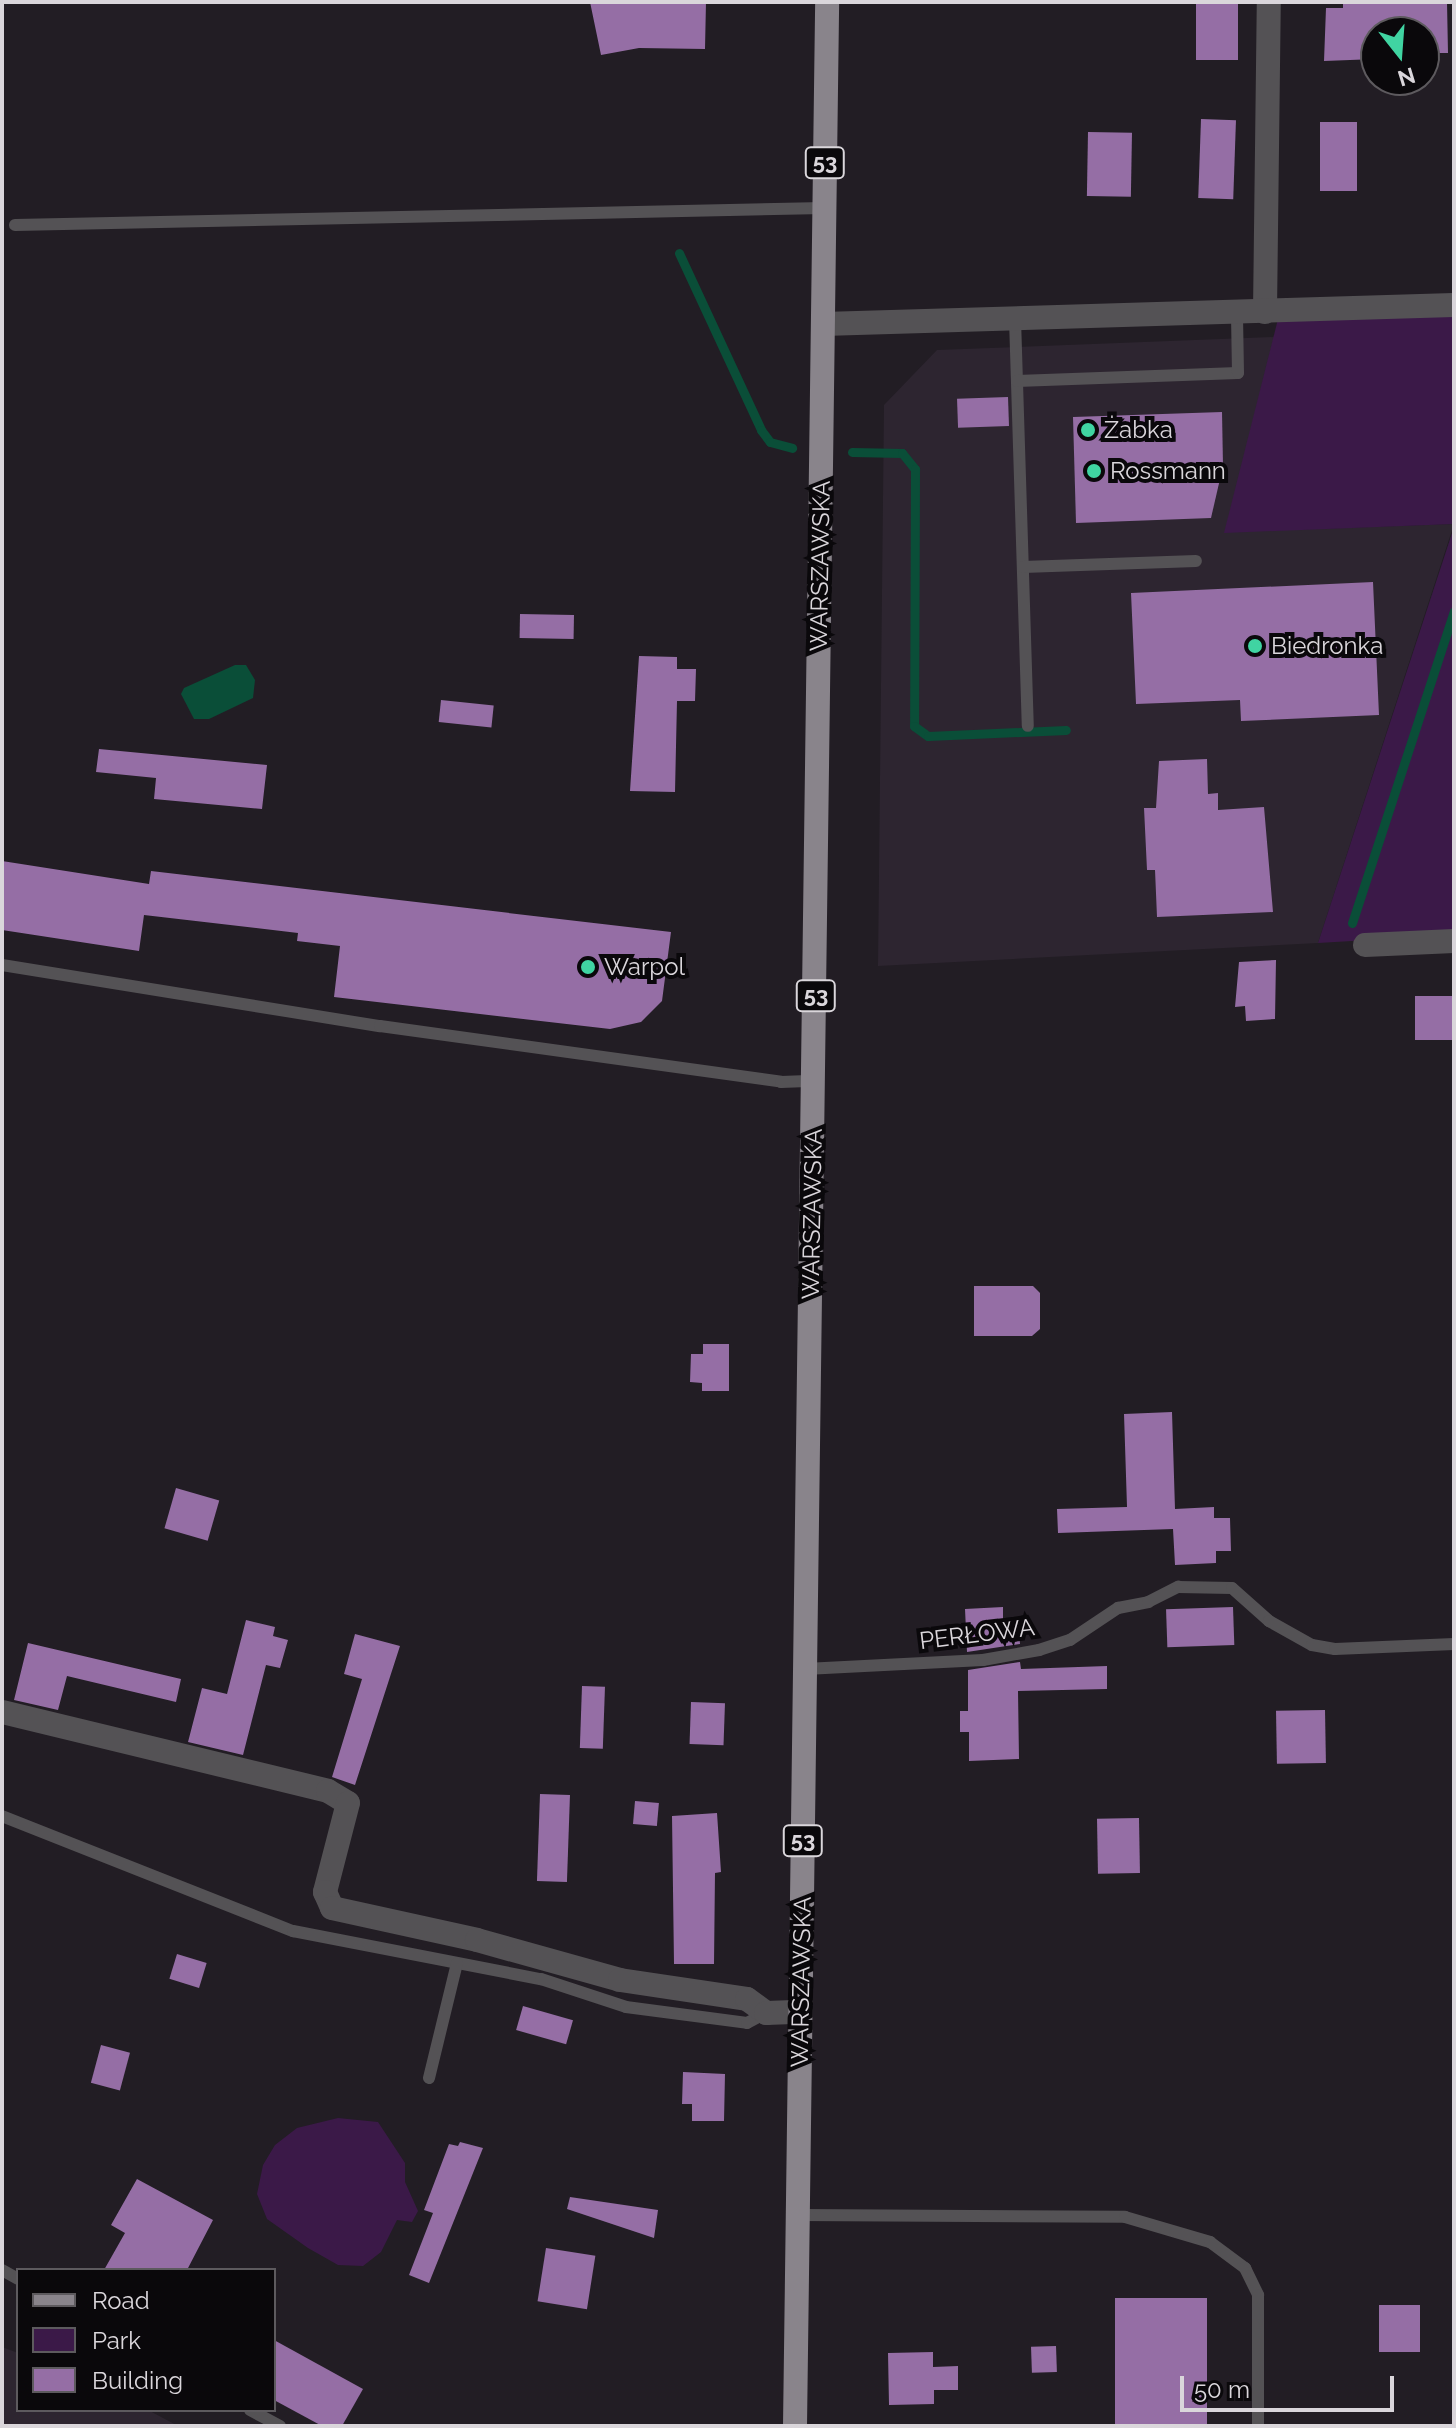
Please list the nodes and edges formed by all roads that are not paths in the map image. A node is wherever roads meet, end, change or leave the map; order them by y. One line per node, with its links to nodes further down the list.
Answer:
1 (827, 2): 3 (main road, WARSZAWSKA / 53)
2 (1269, 2): 6 (street)
3 (824, 208): 4 (lane); 9 (main road, WARSZAWSKA / 53)
4 (15, 225)
5 (1454, 305): 6 (street)
6 (1265, 312): 7 (street)
7 (1237, 313): 8 (street); 10 (lane)
8 (1015, 319): 9 (street); 10 (lane)
9 (823, 324): 17 (main road, WARSZAWSKA / 53)
10 (1017, 381): 12 (lane)
11 (1196, 561): 12 (lane)
12 (1023, 567): 13 (lane)
13 (1028, 726)
14 (1454, 941): 15 (street)
15 (1365, 945)
16 (2, 965): 17 (lane)
17 (814, 1081): 19 (main road, WARSZAWSKA / 53)
18 (1454, 1644): 19 (lane, PERŁOWA)
19 (805, 1669): 23 (main road, WARSZAWSKA / 53)
20 (2, 1712): 24 (street)
21 (2, 1816): 22 (lane)
22 (457, 1963): 24 (lane); 25 (lane)
23 (800, 2012): 24 (street); 26 (main road, WARSZAWSKA / 53)
24 (766, 2013)
25 (429, 2078)
26 (797, 2215): 29 (main road, WARSZAWSKA / 53); 30 (lane)
27 (254, 2412): 28 (lane)
28 (280, 2426)
29 (795, 2426)
30 (1258, 2426)

